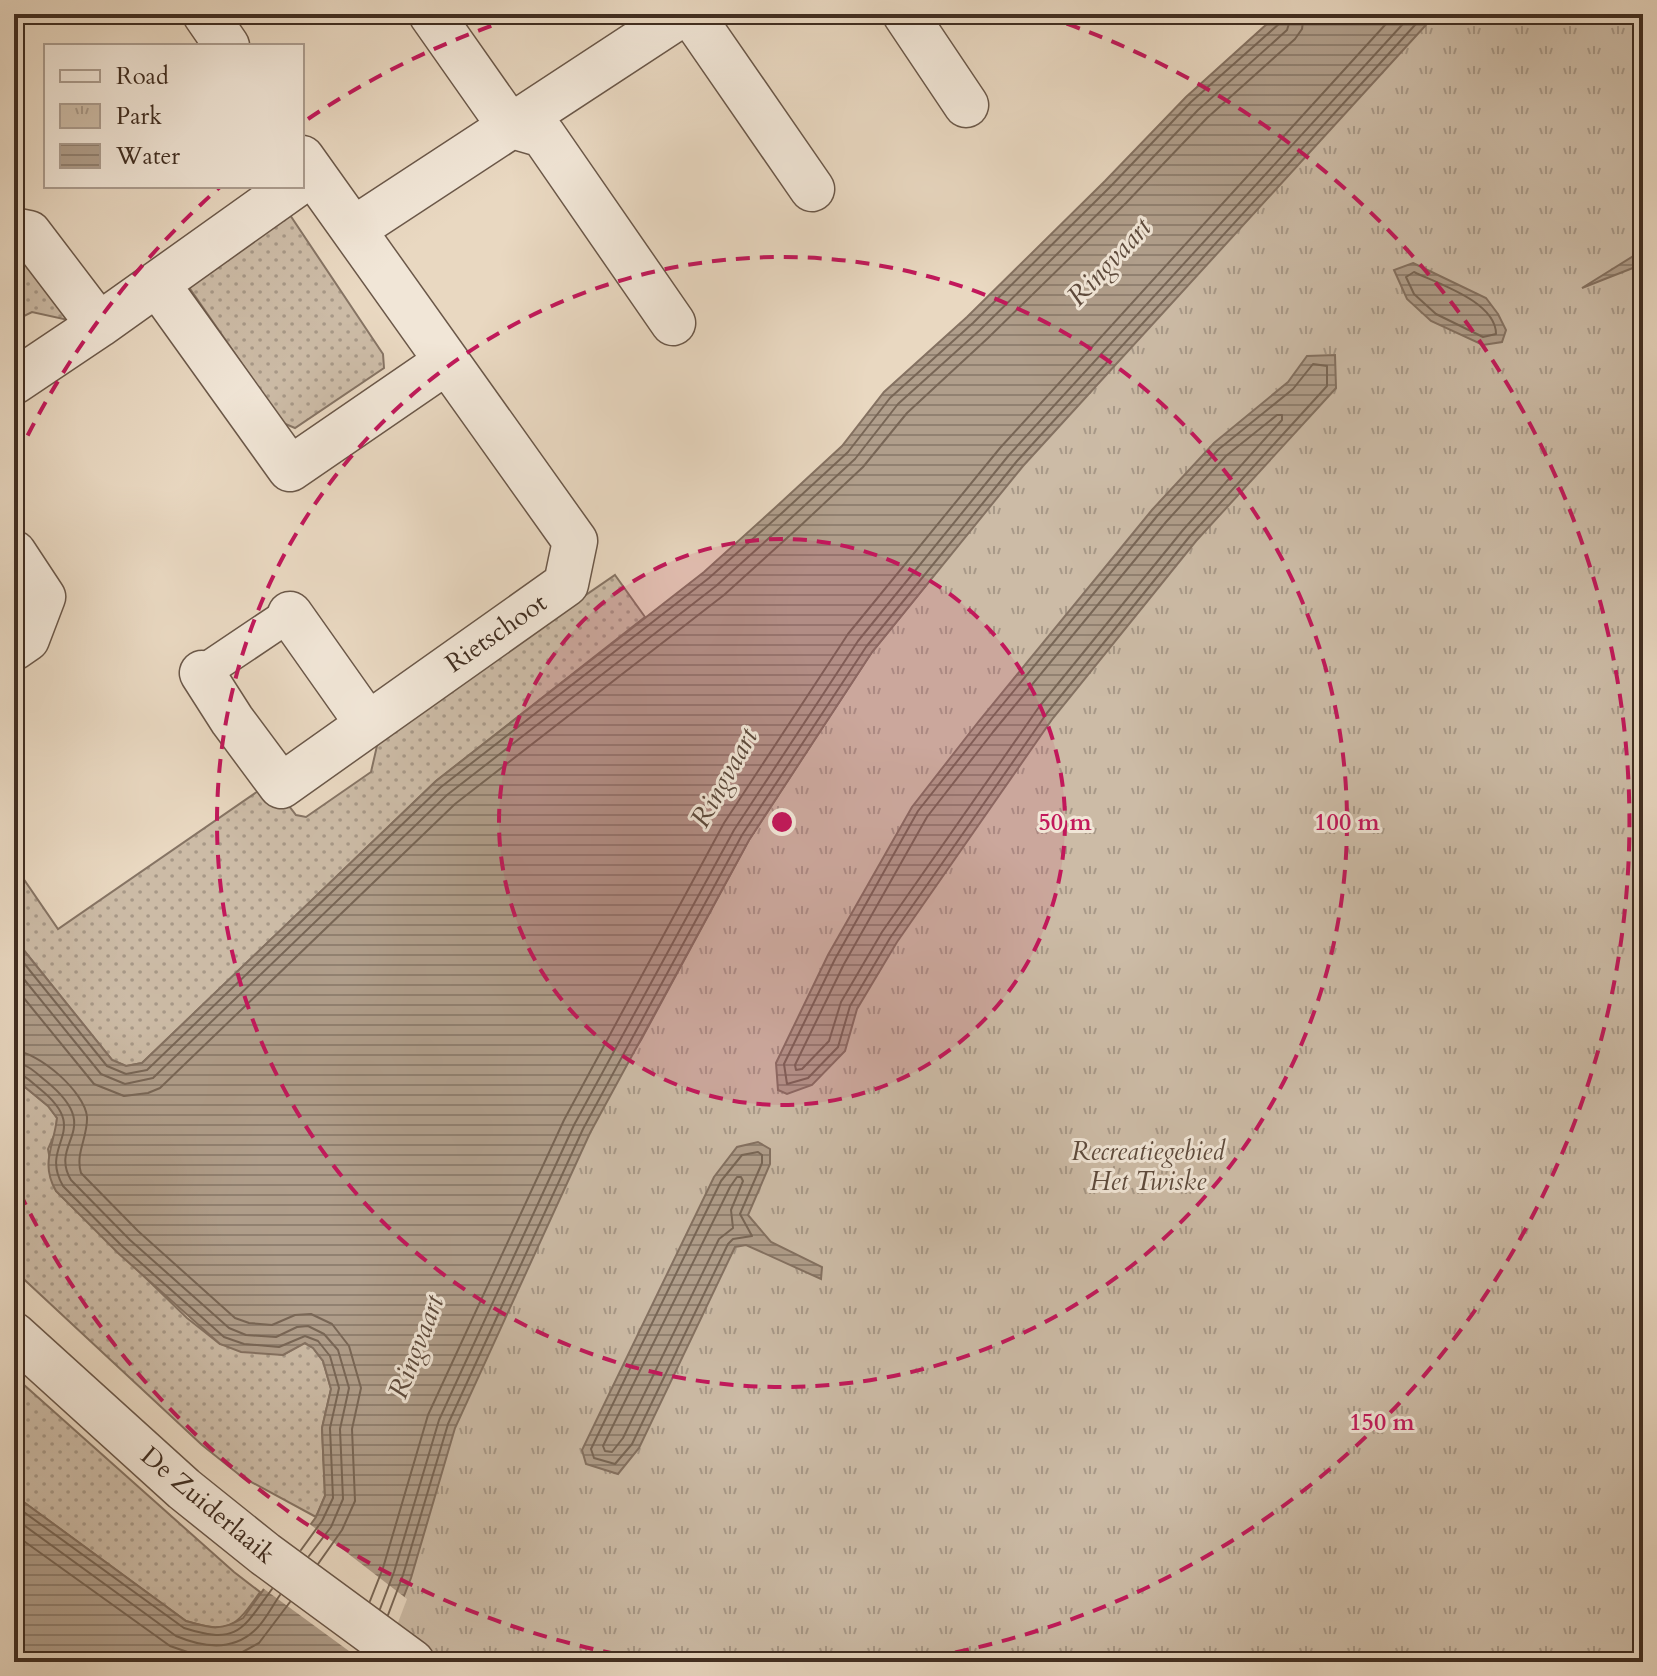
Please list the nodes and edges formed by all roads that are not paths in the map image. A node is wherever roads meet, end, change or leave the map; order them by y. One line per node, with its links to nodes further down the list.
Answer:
1 (205, 14): 6 (street)
2 (431, 14): 8 (street)
3 (682, 14): 8 (street)
4 (691, 14): 11 (street)
5 (905, 14): 7 (street)
6 (226, 44)
7 (966, 105)
8 (509, 125): 12 (street); 15 (street)
9 (304, 175): 12 (street, Rietschoot)
10 (285, 188): 14 (street, Rietschoot)
11 (812, 189)
12 (354, 229): 17 (street, Rietschoot)
13 (14, 230): 16 (street)
14 (158, 285): 16 (street, Rietschoot); 17 (street)
15 (673, 323)
16 (99, 325): 18 (street, Rietschoot)
17 (446, 362): 23 (street, Rietschoot)
18 (14, 382)
19 (14, 553): 21 (street)
20 (290, 614): 22 (street, Rietschoot); 23 (street, Rietschoot)
21 (14, 648)
22 (202, 673): 23 (street, Rietschoot)
23 (367, 723)
24 (14, 1335): 25 (street, De Zuiderlaaik)
25 (412, 1662)

